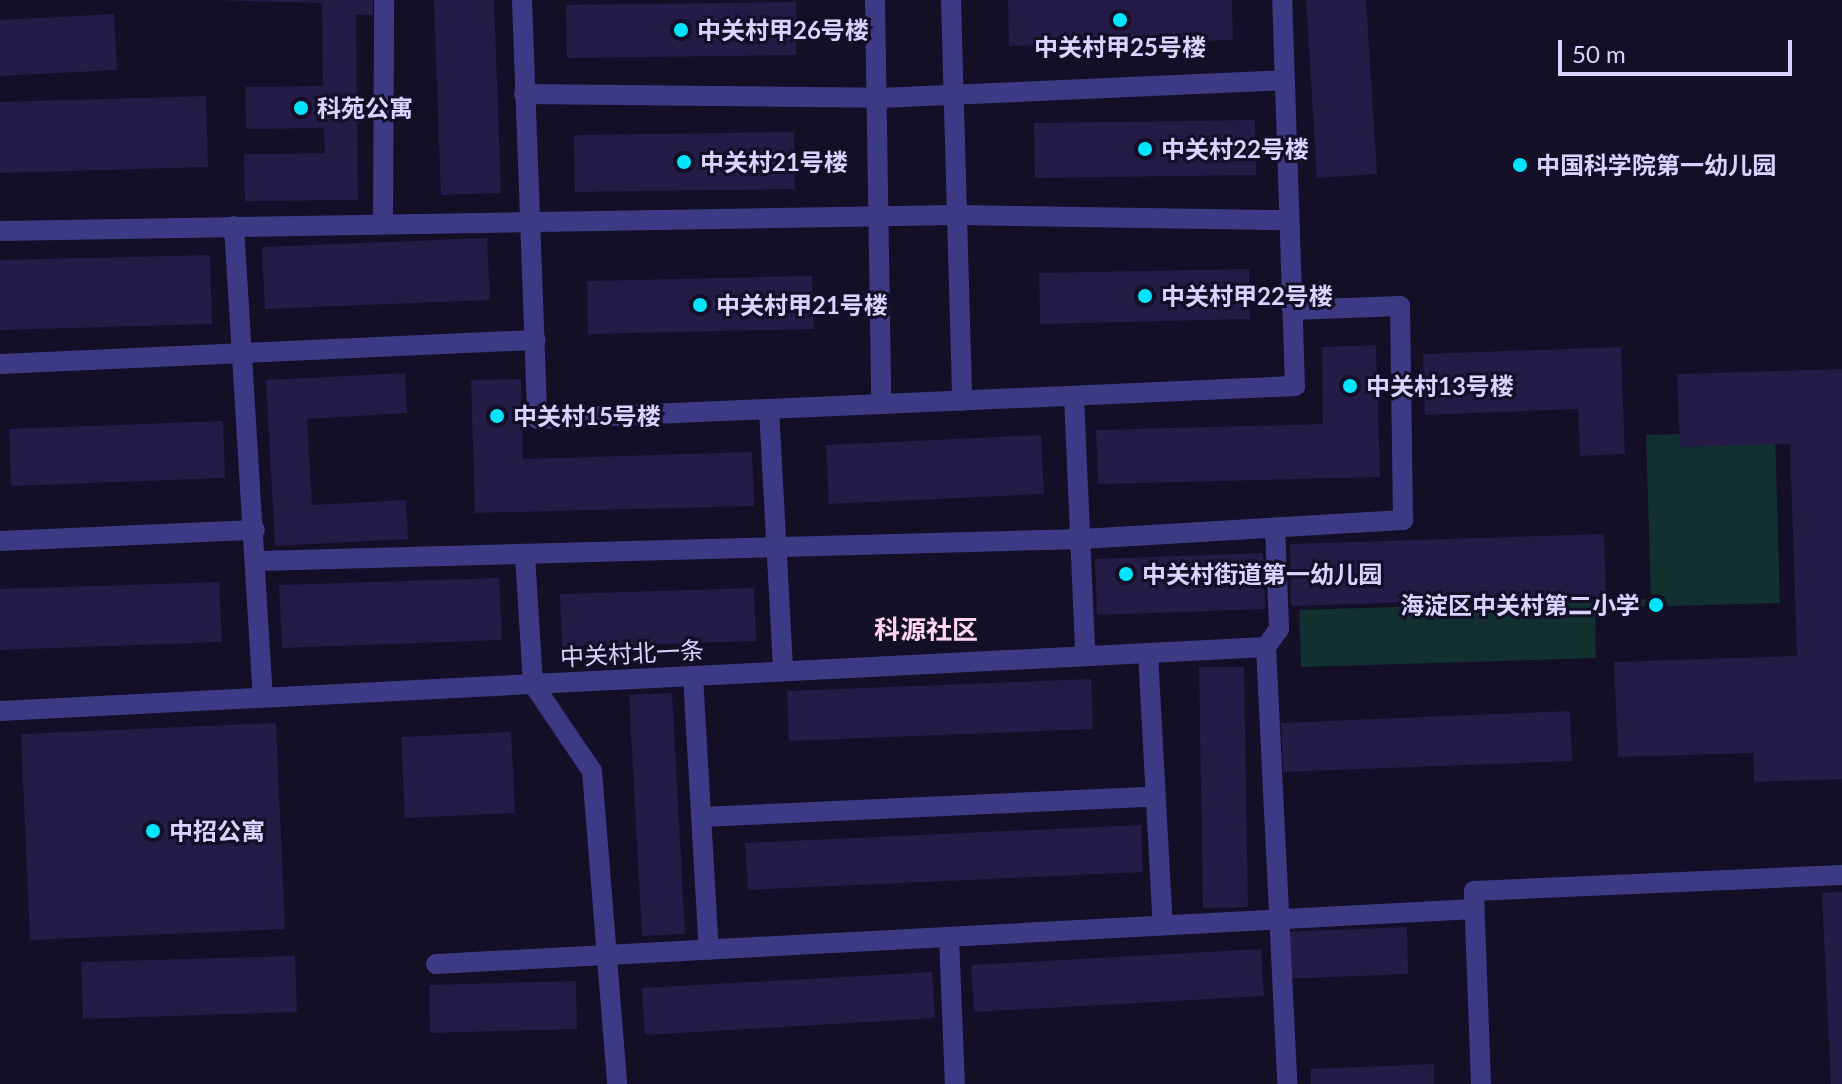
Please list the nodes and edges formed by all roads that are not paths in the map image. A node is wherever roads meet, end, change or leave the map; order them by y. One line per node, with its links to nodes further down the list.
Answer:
1 (384, 0): 13 (street)
2 (522, 0): 8 (street)
3 (875, 0): 9 (street)
4 (951, 0): 7 (street)
5 (1282, 0): 6 (street)
6 (1285, 80): 7 (street); 12 (street)
7 (955, 93): 9 (street); 10 (street)
8 (524, 94): 9 (street); 14 (street)
9 (879, 98): 11 (street)
10 (956, 215): 11 (street); 12 (street); 22 (street)
11 (881, 219): 14 (street); 23 (street)
12 (1289, 220): 17 (street)
13 (383, 221): 14 (street); 15 (street)
14 (526, 221): 18 (street)
15 (234, 226): 16 (street); 19 (street)
16 (0, 231)
17 (1292, 310): 21 (street); 25 (street)
18 (535, 340): 19 (street); 24 (street)
19 (243, 356): 20 (street); 26 (street)
20 (0, 364)
21 (1074, 396): 22 (street); 27 (street)
22 (962, 401): 23 (street)
23 (881, 404): 24 (street)
24 (769, 409): 29 (street)
25 (1275, 528): 27 (street); 32 (street)
26 (255, 530): 28 (street); 31 (street)
27 (1082, 539): 29 (street); 33 (street)
28 (0, 541)
29 (776, 550): 30 (street); 35 (street)
30 (525, 556): 31 (street); 37 (street)
31 (259, 561): 38 (street)
32 (1266, 647): 34 (street, 中关村北一条); 44 (street)
33 (1085, 652): 34 (street, 中关村北一条); 35 (street, 中关村北一条)
34 (1148, 653): 40 (street)
35 (783, 671): 36 (street, 中关村北一条)
36 (693, 676): 37 (street, 中关村北一条); 41 (street)
37 (533, 684): 38 (street, 中关村北一条); 48 (street)
38 (263, 695): 39 (street, 中关村北一条)
39 (0, 711)
40 (1156, 796): 41 (street); 45 (street)
41 (702, 817): 47 (street)
42 (1842, 875): 43 (street)
43 (1475, 909): 44 (street); 53 (street)
44 (1279, 920): 45 (street); 52 (street)
45 (1163, 926): 46 (street)
46 (949, 937): 47 (street); 51 (street)
47 (709, 950): 48 (street)
48 (609, 955): 49 (street); 50 (street)
49 (436, 964)
50 (617, 1084)
51 (955, 1084)
52 (1287, 1084)
53 (1481, 1084)

